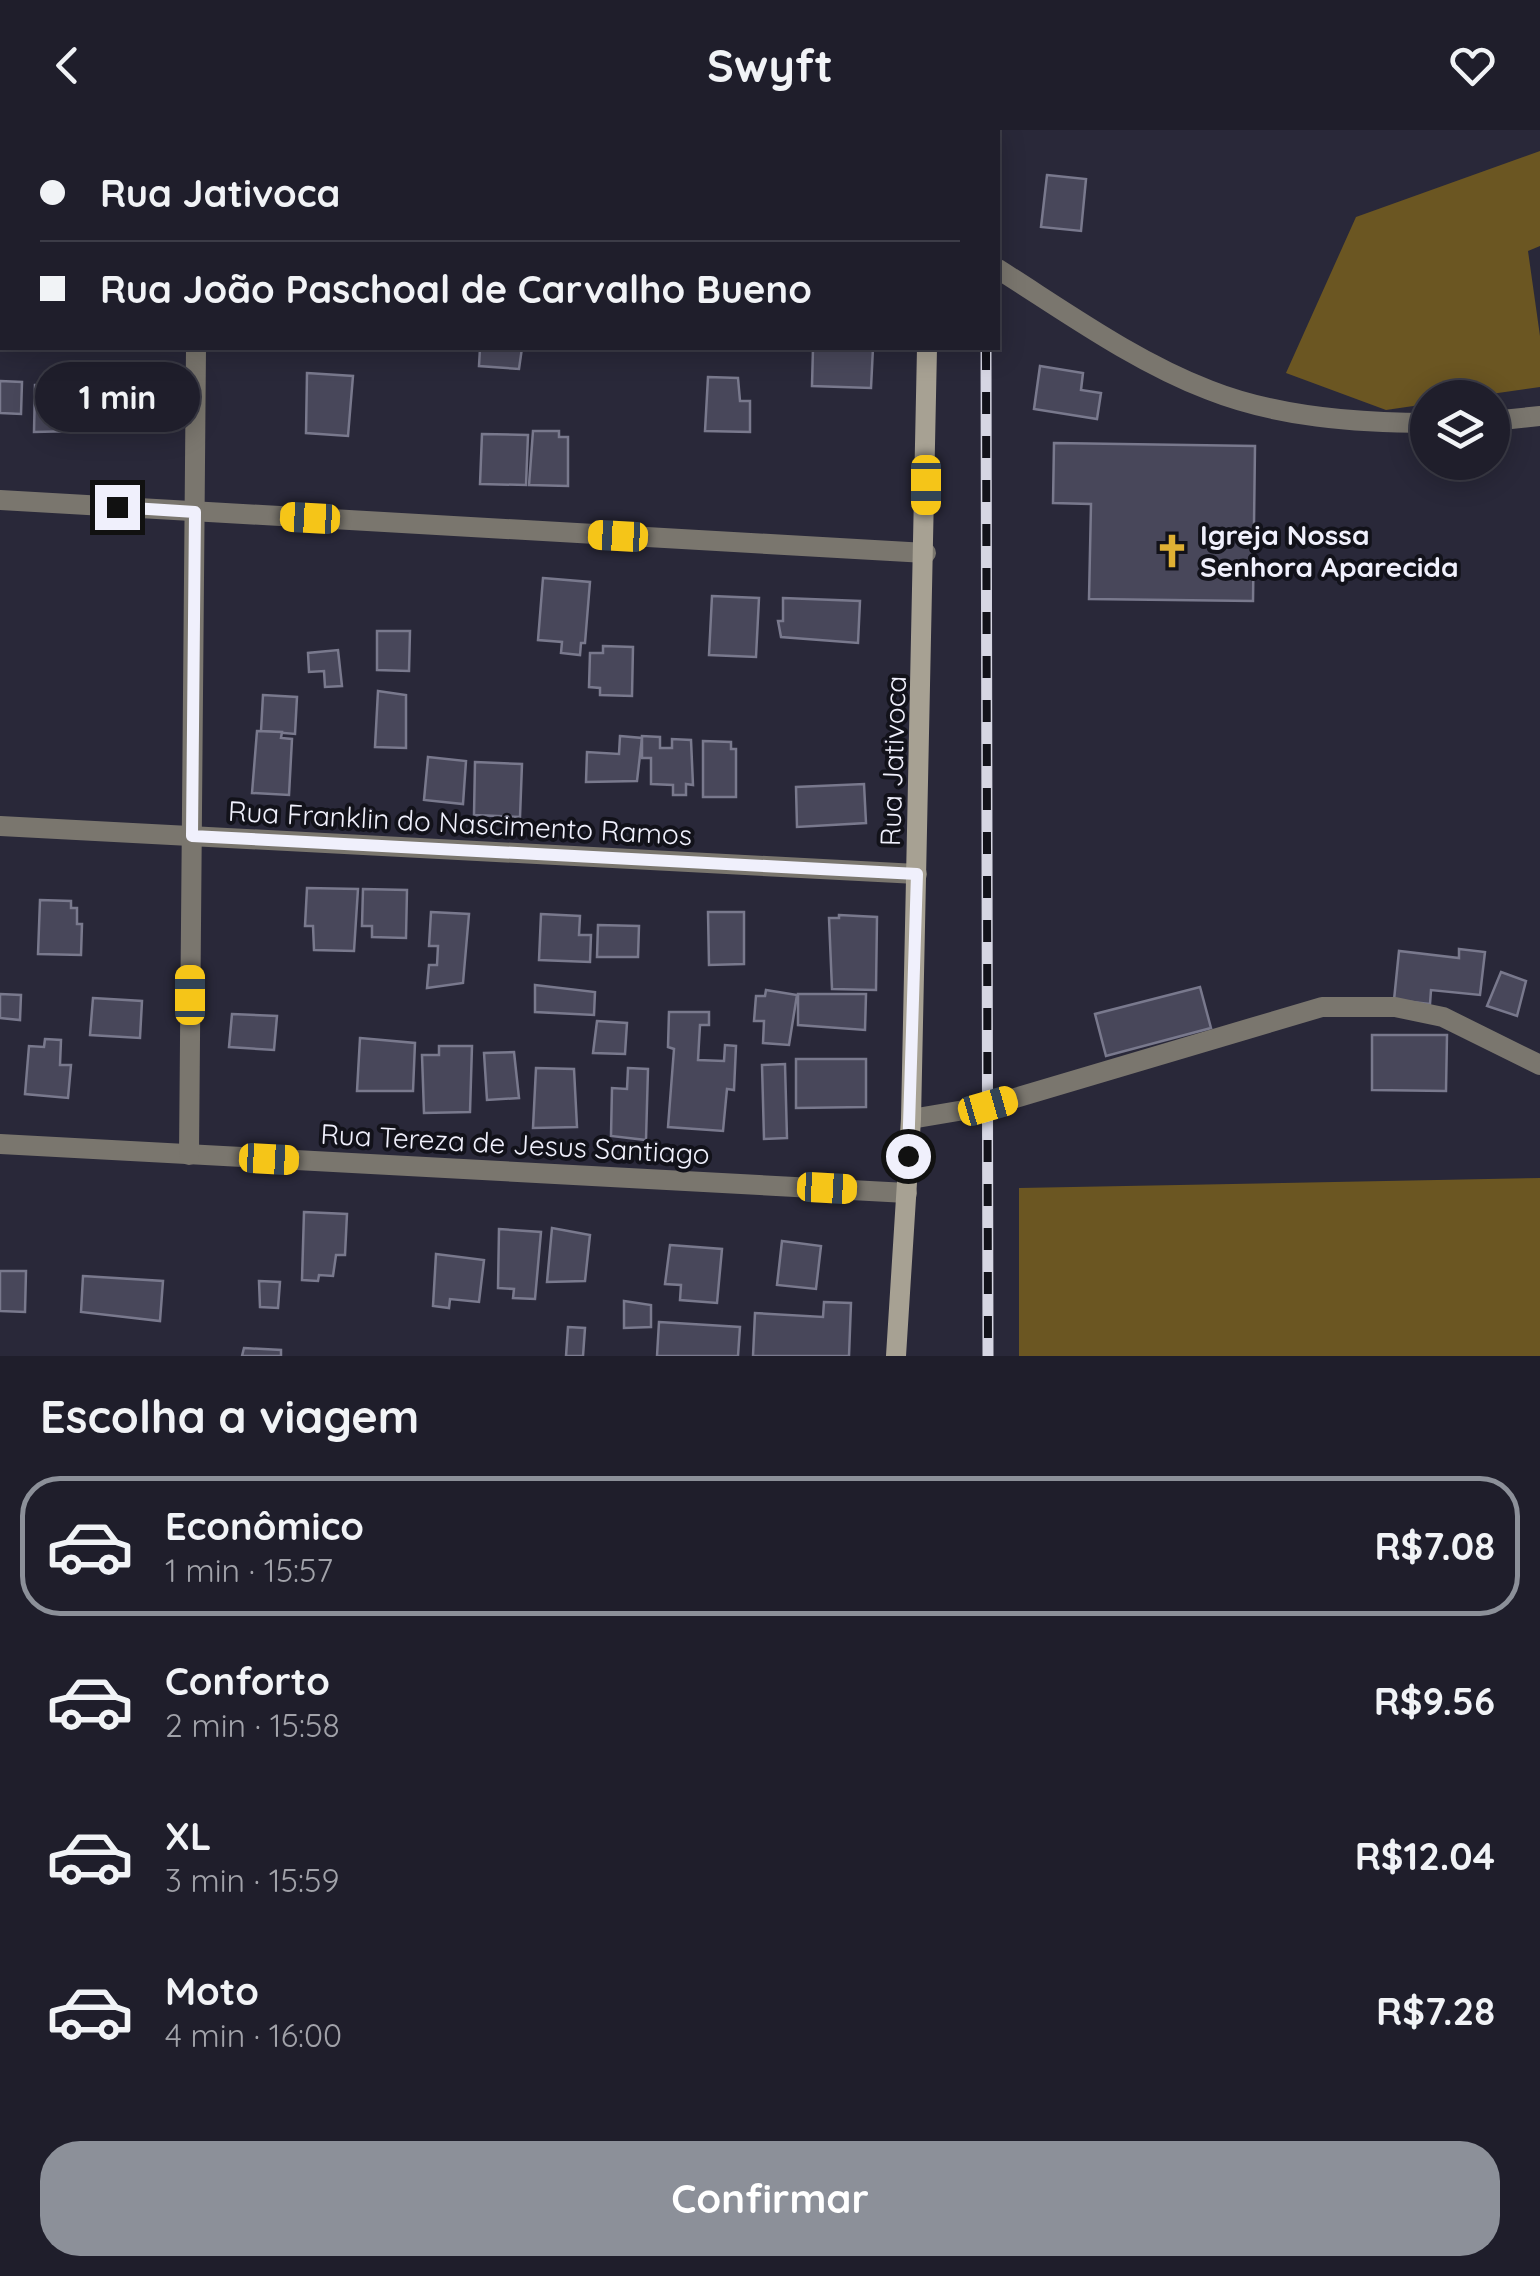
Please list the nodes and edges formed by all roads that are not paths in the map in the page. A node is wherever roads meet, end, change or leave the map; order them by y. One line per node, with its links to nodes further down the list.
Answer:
1 (1000, 270): 6 (street)
2 (196, 350): 8 (street)
3 (927, 350): 9 (street, Rua Jativoca)
4 (1540, 416): 5 (street)
5 (1510, 418)
6 (1410, 423)
7 (0, 500): 8 (street)
8 (195, 512): 9 (street); 11 (street)
9 (926, 553): 12 (street, Rua Jativoca)
10 (0, 826): 11 (street, Rua Franklin do Nascimento Ramos)
11 (192, 836): 12 (street, Rua Franklin do Nascimento Ramos); 16 (street)
12 (917, 874): 14 (street, Rua Jativoca)
13 (1540, 1064): 14 (street)
14 (910, 1119): 17 (street, Rua Jativoca)
15 (0, 1144): 16 (street, Rua Tereza de Jesus Santiago)
16 (189, 1154): 17 (street, Rua Tereza de Jesus Santiago)
17 (906, 1193): 18 (street, Rua Jativoca)
18 (896, 1356)

